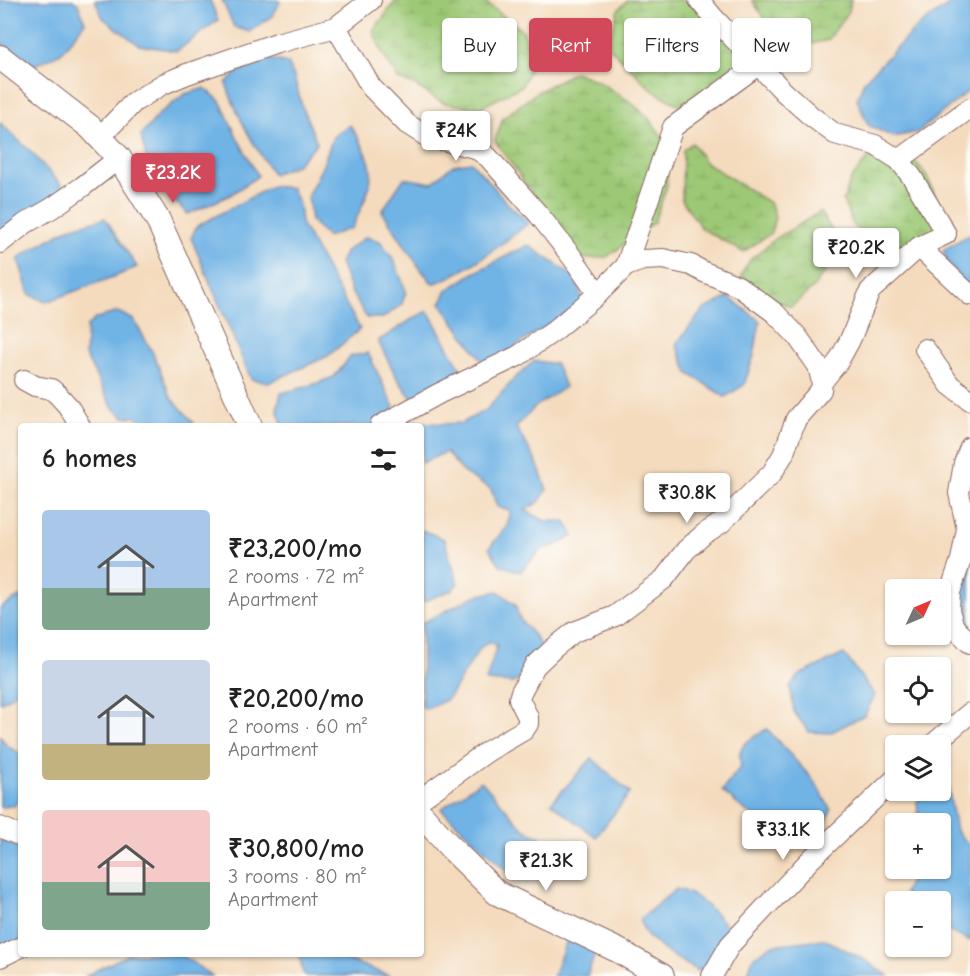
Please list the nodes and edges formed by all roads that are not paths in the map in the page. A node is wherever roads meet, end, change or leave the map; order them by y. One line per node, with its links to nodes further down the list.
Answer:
1 (371, 0): 3 (street)
2 (699, 0): 4 (street)
3 (336, 27): 9 (street); 15 (street)
4 (732, 37)
5 (0, 57): 9 (street)
6 (748, 72): 14 (street)
7 (765, 72): 11 (street)
8 (970, 108): 11 (street)
9 (100, 137): 10 (street)
10 (119, 158): 12 (street); 22 (street)
11 (899, 160): 13 (street)
12 (0, 243)
13 (919, 246): 16 (street); 19 (street)
14 (626, 266): 15 (street); 19 (street)
15 (598, 294): 23 (street)
16 (970, 295)
17 (925, 349): 20 (street)
18 (24, 380): 21 (street)
19 (822, 382): 29 (street)
20 (970, 400)
21 (78, 423)
22 (249, 423)
23 (385, 423)
24 (970, 447): 25 (street)
25 (970, 643)
26 (970, 713): 27 (street)
27 (944, 735)
28 (885, 788): 36 (street)
29 (424, 797)
30 (424, 817): 35 (street)
31 (0, 827): 32 (street)
32 (18, 835)
33 (18, 948): 34 (street)
34 (0, 957)
35 (662, 976)
36 (712, 976)

